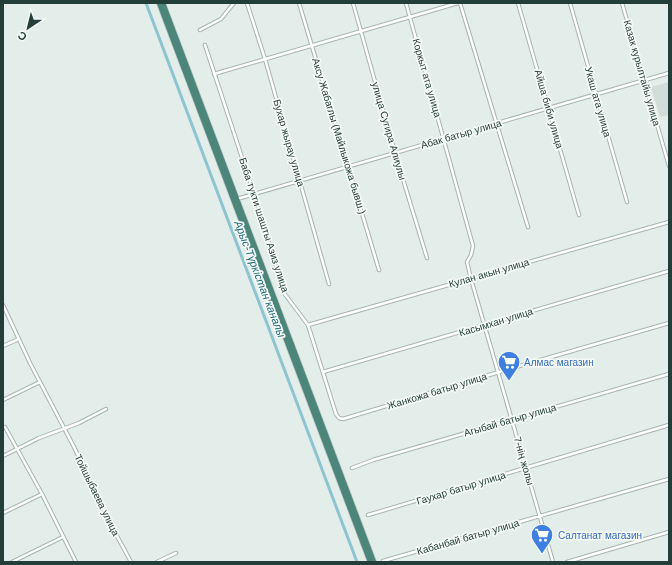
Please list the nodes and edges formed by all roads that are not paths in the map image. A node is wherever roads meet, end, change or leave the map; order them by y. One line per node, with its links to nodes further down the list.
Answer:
1 (159, 3): 75 (highway)
2 (164, 3): 30 (highway)
3 (234, 3): 13 (street)
4 (247, 3): 17 (street, Бухар жырау улица)
5 (299, 3): 16 (street, Аксу Жабаглы (Майлыкожа бывш.))
6 (353, 3): 14 (street, улица Сугира Алиулы)
7 (406, 3): 12 (street, Коркыт ата улица)
8 (459, 3): 12 (street); 23 (street)
9 (518, 3): 22 (street, Айша биби улица)
10 (570, 3): 21 (street, Укаш ата улица)
11 (622, 3): 20 (street, Казак курылтайы улица)
12 (410, 17): 14 (street); 24 (street, Коркыт ата улица)
13 (200, 30)
14 (361, 32): 16 (street); 25 (street, улица Сугира Алиулы)
15 (205, 45): 19 (street, Баба тукти шашты Азиз улица)
16 (312, 46): 17 (street); 26 (street, Аксу Жабаглы (Майлыкожа бывш.))
17 (265, 59): 19 (street); 28 (street, Бухар жырау улица)
18 (669, 73): 20 (street, Абак батыр улица)
19 (214, 74): 29 (street, Баба тукти шашты Азиз улица)
20 (645, 81): 21 (street, Абак батыр улица); 27 (street, Казак курылтайы улица)
21 (596, 95): 22 (street, Абак батыр улица); 31 (street, Укаш ата улица)
22 (549, 109): 23 (street, Абак батыр улица); 32 (street, Айша биби улица)
23 (496, 125): 24 (street, Абак батыр улица); 34 (street)
24 (444, 139): 25 (street, Абак батыр улица); 35 (street, Коркыт ата улица)
25 (395, 153): 26 (street, Абак батыр улица); 36 (street, улица Сугира Алиулы)
26 (347, 166): 28 (street, Абак батыр улица); 37 (street, Аксу Жабаглы (Майлыкожа бывш.))
27 (669, 166)
28 (300, 181): 29 (street, Абак батыр улица); 40 (street, Бухар жырау улица)
29 (254, 194): 30 (street, Абак батыр улица); 43 (street, Баба тукти шашты Азиз улица)
30 (237, 199): 76 (highway)
31 (627, 202)
32 (579, 214)
33 (669, 222): 39 (street, Кулан акын улица)
34 (528, 227)
35 (473, 246): 39 (street, 7-нің жолы)
36 (427, 258)
37 (379, 270)
38 (669, 271): 44 (street, Касымхан улица)
39 (471, 279): 43 (street, Кулан акын улица); 44 (street, 7-нің жолы)
40 (329, 284)
41 (3, 305): 45 (street, Тойшыбаева улица)
42 (669, 323): 48 (street, Жанкожа батыр улица)
43 (308, 325): 47 (street, Баба тукти шашты Азиз улица)
44 (485, 326): 47 (street, Касымхан улица); 48 (street, 7-нің жолы)
45 (19, 338): 46 (street); 50 (street, Тойшыбаева улица)
46 (3, 346)
47 (323, 372): 53 (street, Баба тукти шашты Азиз улица)
48 (499, 372): 53 (street, Жанкожа батыр улица); 54 (street, 7-нің жолы)
49 (669, 374): 54 (street, Агыбай батыр улица)
50 (40, 382): 51 (street); 57 (street, Тойшыбаева улица)
51 (3, 400)
52 (106, 409): 57 (street)
53 (343, 419)
54 (512, 420): 60 (street, Агыбай батыр улица); 61 (street, 7-нің жолы)
55 (669, 425): 61 (street, Гаухар батыр улица)
56 (5, 427): 58 (street)
57 (64, 428): 58 (street); 73 (street, Тойшыбаева улица)
58 (17, 449): 59 (street); 63 (street)
59 (3, 456)
60 (352, 468)
61 (526, 469): 65 (street, Гаухар батыр улица); 66 (street, 7-нің жолы)
62 (669, 480): 66 (street, Кабанбай батыр улица)
63 (42, 494): 64 (street); 68 (street)
64 (3, 513)
65 (368, 516)
66 (540, 517): 70 (street, Кабанбай батыр улица); 77 (street, 7-нің жолы)
67 (669, 532): 78 (street)
68 (63, 536): 71 (street); 72 (street)
69 (176, 553): 74 (street)
70 (383, 561)
71 (12, 562)
72 (76, 562)
73 (131, 562)
74 (157, 562)
75 (370, 562)
76 (374, 562)
77 (553, 562)
78 (567, 562)

